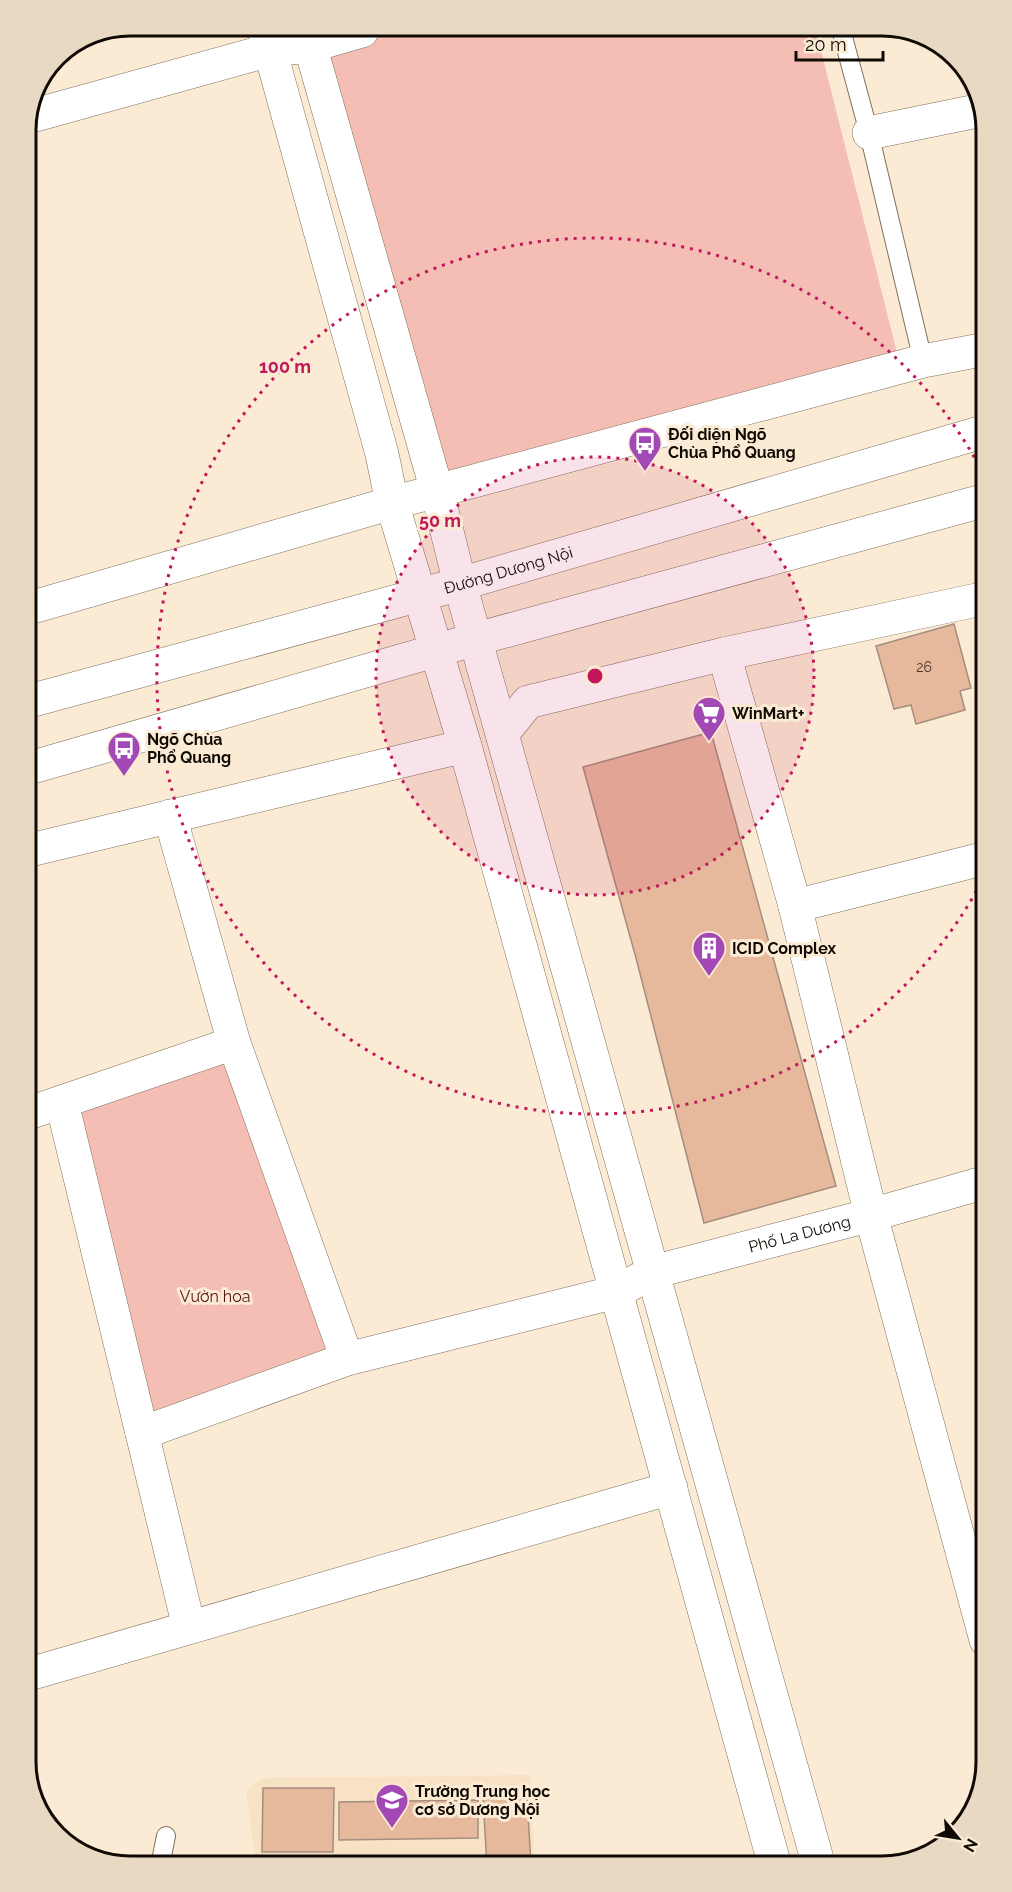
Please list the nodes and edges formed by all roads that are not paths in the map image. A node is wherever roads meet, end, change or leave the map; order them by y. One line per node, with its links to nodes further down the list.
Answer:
1 (323, 36): 3 (street)
2 (843, 36): 7 (lane)
3 (308, 38): 4 (street); 11 (street)
4 (268, 41): 6 (street); 12 (street)
5 (974, 112): 7 (street)
6 (38, 114)
7 (869, 133): 9 (lane)
8 (976, 351): 9 (street)
9 (923, 361): 11 (street)
10 (976, 434): 14 (street, Đường Dương Nội)
11 (437, 491): 12 (street); 14 (street)
12 (392, 503): 15 (street); 17 (street)
13 (976, 503): 18 (street)
14 (460, 584): 15 (street, Đường Dương Nội); 18 (street)
15 (420, 595): 19 (street); 21 (street, Đường Dương Nội)
16 (976, 600): 20 (street)
17 (36, 606)
18 (476, 639): 19 (street); 22 (street)
19 (436, 650): 23 (street); 24 (street)
20 (724, 654): 22 (street); 28 (street)
21 (36, 699)
22 (503, 733): 34 (street)
23 (465, 746): 25 (street); 35 (street)
24 (36, 766)
25 (170, 816): 26 (street); 29 (street)
26 (36, 849)
27 (976, 861): 28 (street)
28 (795, 906): 33 (street)
29 (234, 1043): 30 (street); 36 (street)
30 (62, 1103): 31 (street); 37 (street)
31 (36, 1111)
32 (976, 1185): 33 (street, Phố La Dương)
33 (871, 1215): 34 (street, Phố La Dương); 39 (street)
34 (653, 1272): 35 (street, Phố La Dương); 45 (street)
35 (616, 1292): 36 (street, Phố La Dương); 38 (street)
36 (347, 1359): 37 (street, Phố La Dương)
37 (142, 1433): 40 (street)
38 (670, 1488): 40 (street); 44 (street)
39 (976, 1600)
40 (189, 1627): 41 (street)
41 (36, 1672)
42 (166, 1836): 43 (lane)
43 (162, 1856)
44 (772, 1856)
45 (816, 1856)

